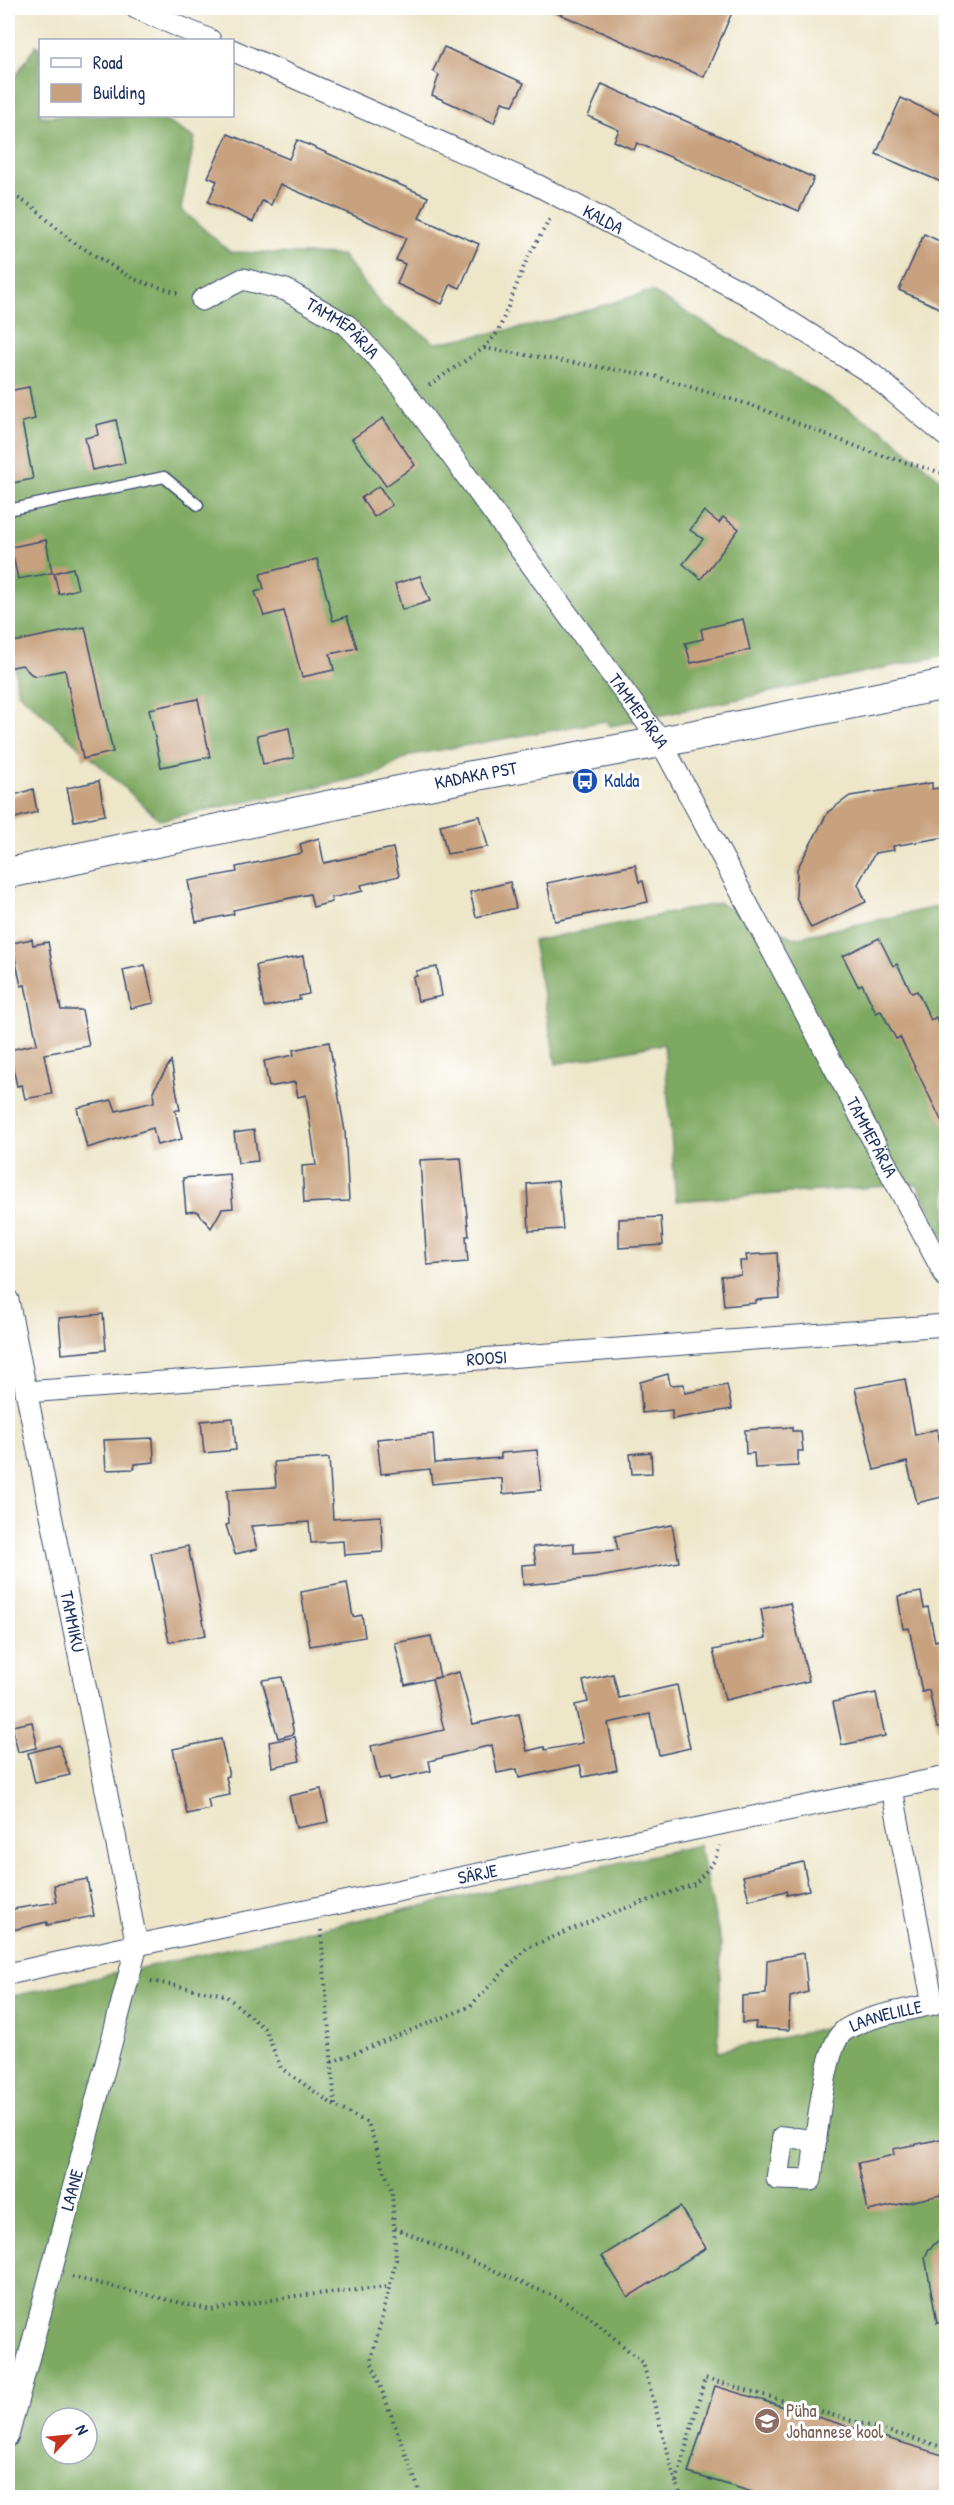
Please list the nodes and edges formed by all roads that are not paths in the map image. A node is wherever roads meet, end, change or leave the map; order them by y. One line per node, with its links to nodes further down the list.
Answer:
1 (136, 8): 2 (street)
2 (208, 39)
3 (234, 51): 5 (street, KALDA)
4 (202, 300): 9 (street, TAMMEPÄRJA)
5 (946, 436)
6 (198, 505): 7 (lane)
7 (8, 510)
8 (946, 684): 9 (main road, KADAKA PST)
9 (661, 742): 10 (main road, KADAKA PST); 11 (street, TAMMEPÄRJA)
10 (8, 873)
11 (946, 1277)
12 (8, 1300): 14 (street, TAMMIKU)
13 (946, 1324): 14 (street, ROOSI)
14 (26, 1392): 17 (street, TAMMIKU)
15 (946, 1777): 16 (street, SÄRJE)
16 (892, 1789): 17 (street, SÄRJE); 19 (street, LAANELILLE)
17 (137, 1945): 18 (street, SÄRJE); 20 (street, LAANE)
18 (8, 1974)
19 (816, 2141)
20 (8, 2436)

